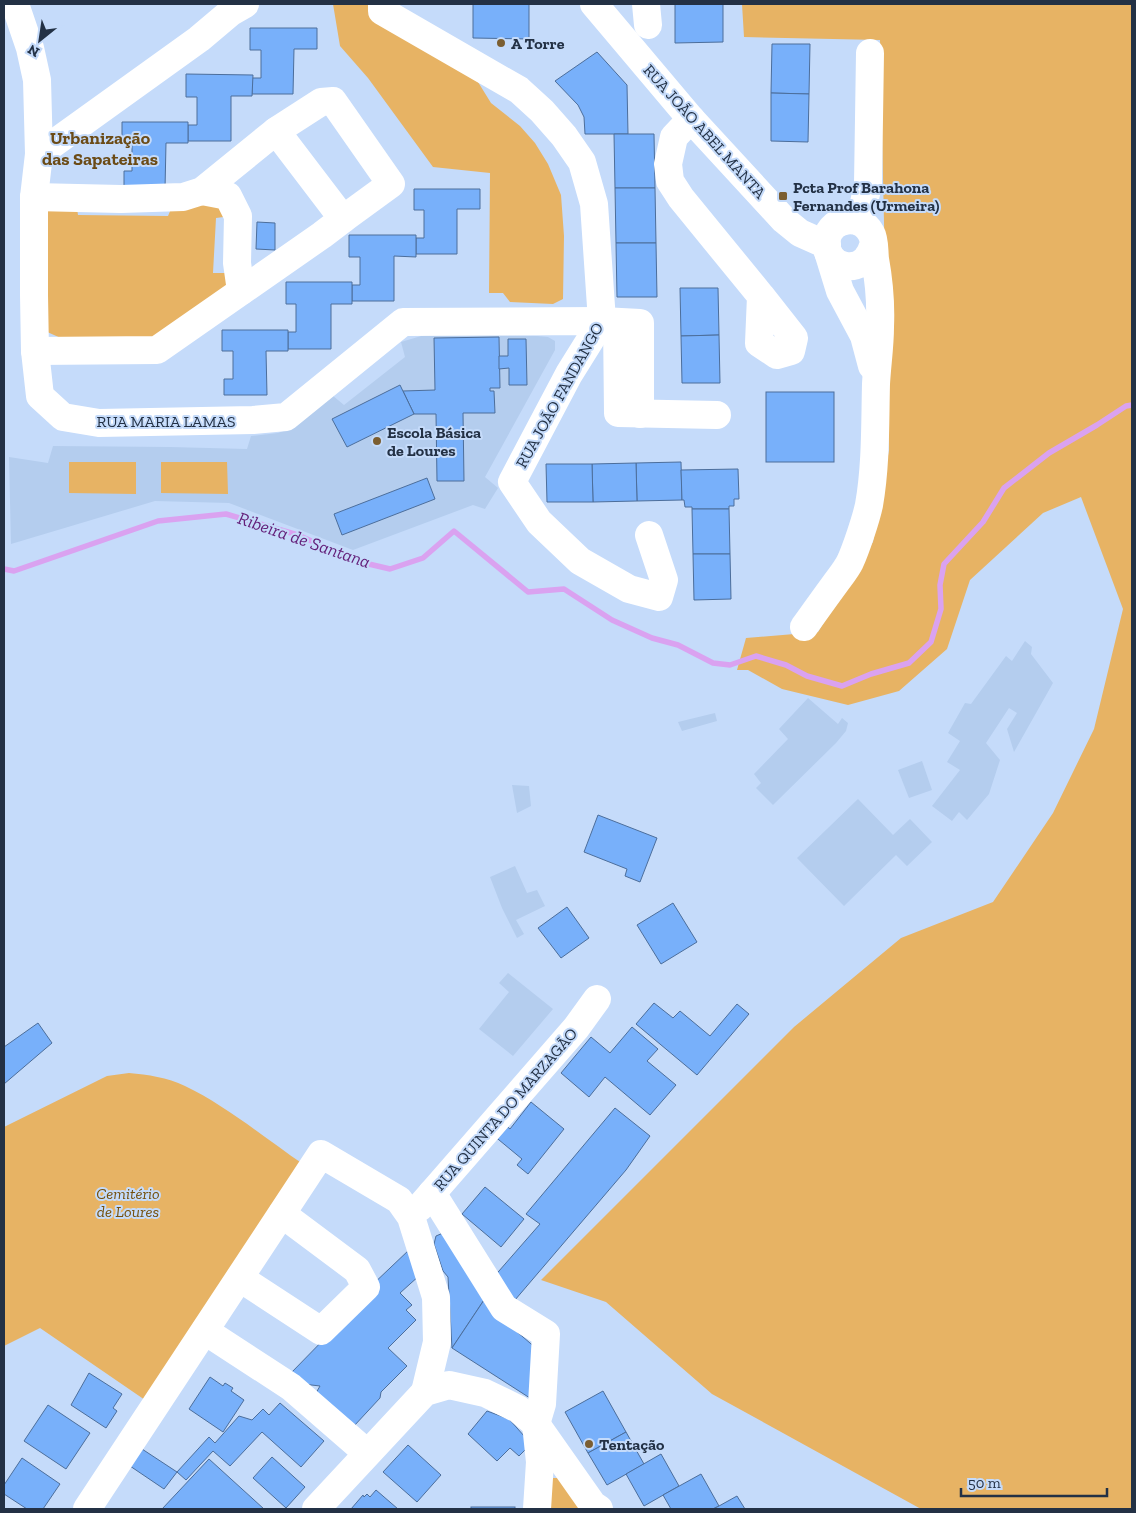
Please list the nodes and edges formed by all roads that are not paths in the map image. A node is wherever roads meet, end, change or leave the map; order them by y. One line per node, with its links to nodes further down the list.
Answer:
1 (15, 4): 8 (street, RUA MARIA LAMAS)
2 (245, 4): 8 (street)
3 (382, 4): 17 (street, RUA JOÃO FANDANGO)
4 (594, 4): 6 (street, RUA JOÃO ABEL MANTA)
5 (870, 54): 12 (street)
6 (692, 119): 14 (street, RUA JOÃO ABEL MANTA); 16 (street)
7 (276, 131): 9 (street); 11 (street); 11 (street)
8 (39, 154): 10 (street, RUA MARIA LAMAS)
9 (202, 191): 10 (street); 15 (street)
10 (34, 196): 18 (street, RUA MARIA LAMAS)
11 (343, 219): 15 (street)
12 (858, 221): 13 (street); 14 (street)
13 (874, 246): 14 (street); 19 (street)
14 (828, 248): 19 (street)
15 (241, 292): 18 (street)
16 (760, 296)
17 (610, 321): 18 (street, RUA MARIA LAMAS); 20 (street, RUA MARIA LAMAS); 21 (street, RUA JOÃO FANDANGO)
18 (35, 351)
19 (876, 382): 22 (street)
20 (717, 415)
21 (649, 535)
22 (804, 628)
23 (597, 999): 24 (street, RUA QUINTA DO MARZAGÃO)
24 (432, 1193): 26 (street, RUA QUINTA DO MARZAGÃO); 30 (street)
25 (282, 1214): 26 (street); 27 (street); 27 (street)
26 (411, 1217): 29 (street)
27 (240, 1278): 28 (street)
28 (205, 1331): 31 (street); 32 (street)
29 (424, 1392): 30 (street); 31 (street)
30 (536, 1424): 34 (street); 35 (street)
31 (367, 1453): 33 (street)
32 (88, 1509)
33 (316, 1509)
34 (537, 1509)
35 (599, 1509)

